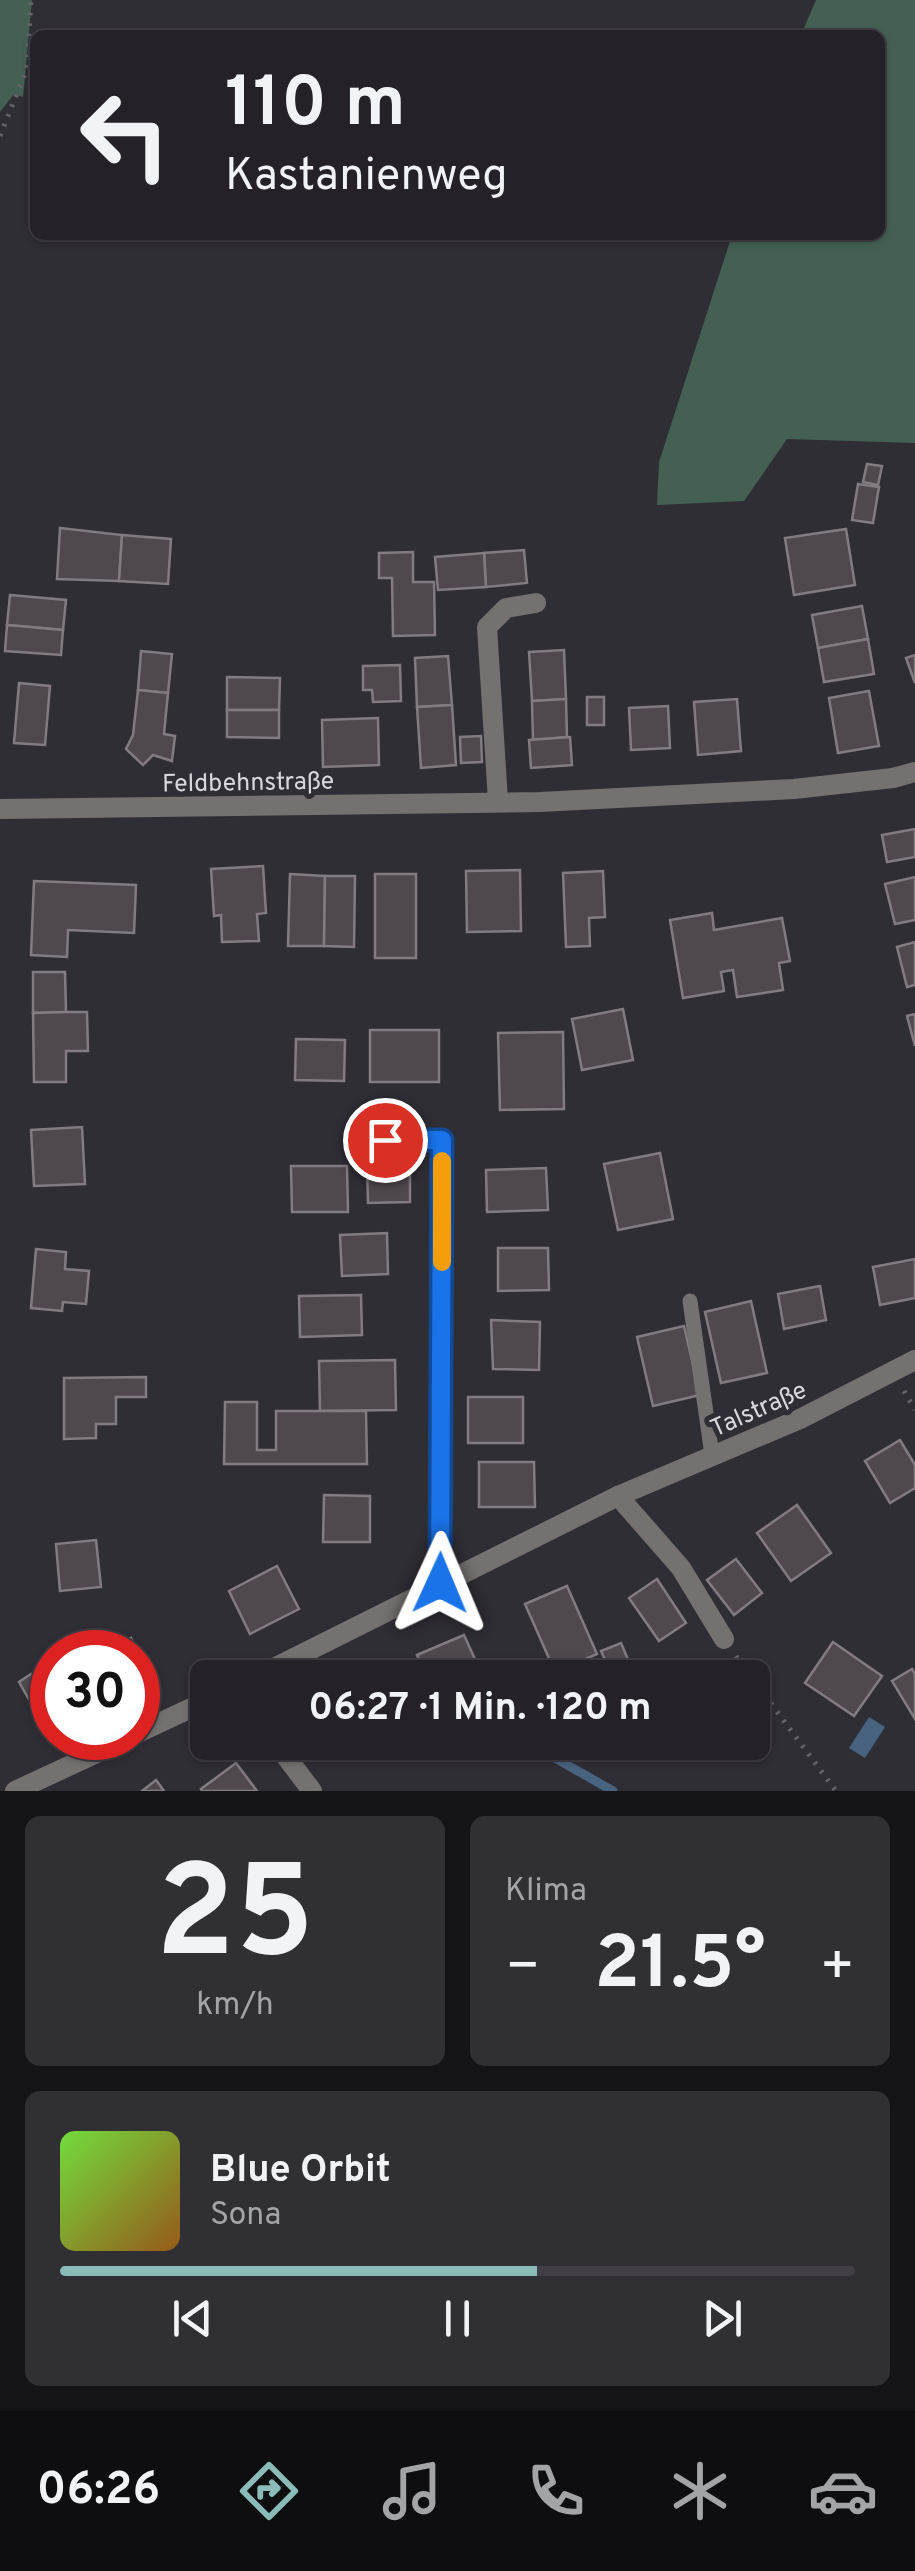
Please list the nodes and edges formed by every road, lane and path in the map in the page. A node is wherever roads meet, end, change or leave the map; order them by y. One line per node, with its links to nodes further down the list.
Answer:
1 (31, 0): 2 (path)
2 (0, 136)
3 (536, 604): 5 (street)
4 (915, 772): 5 (street, Feldbehnstraße)
5 (498, 801): 6 (street, Feldbehnstraße)
6 (0, 809)
7 (356, 1140): 12 (street)
8 (690, 1300): 10 (lane)
9 (915, 1360): 10 (street, Talstraße)
10 (712, 1455): 11 (street, Talstraße)
11 (618, 1496): 12 (street, Talstraße); 13 (street)
12 (440, 1583): 14 (street, Talstraße)
13 (724, 1639)
14 (289, 1660)
15 (770, 1702): 22 (path)
16 (190, 1708): 17 (street)
17 (160, 1723)
18 (81, 1760): 20 (street)
19 (289, 1760): 21 (street)
20 (15, 1791)
21 (312, 1791)
22 (836, 1791)

